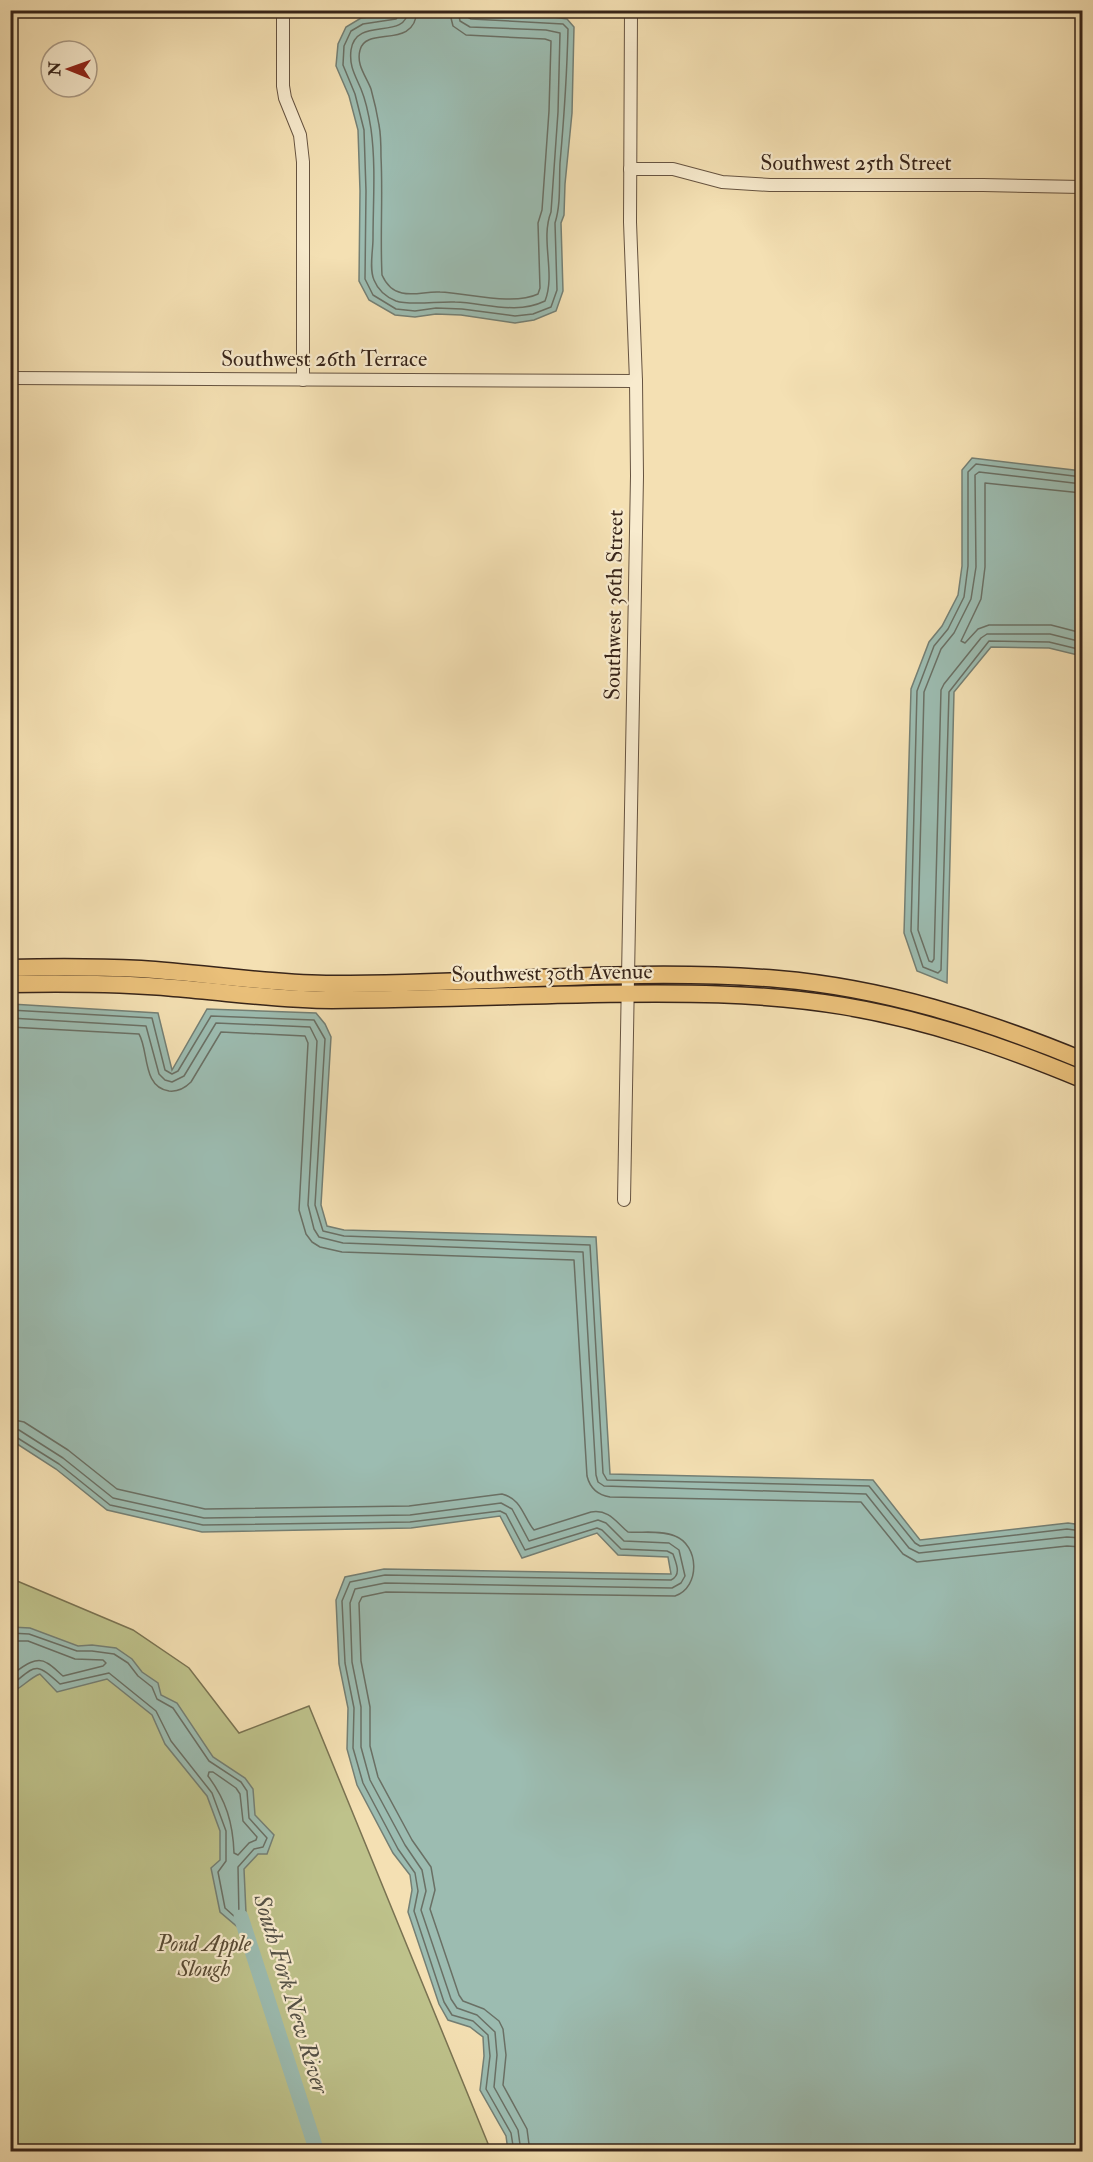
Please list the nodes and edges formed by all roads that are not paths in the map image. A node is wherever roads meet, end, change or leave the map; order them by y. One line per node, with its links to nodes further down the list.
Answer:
1 (283, 10): 6 (street)
2 (631, 10): 3 (street, Southwest 36th Street)
3 (630, 168): 4 (street, Southwest 25th Street); 7 (street, Southwest 36th Street)
4 (1083, 187)
5 (10, 378): 6 (street, Southwest 26th Terrace)
6 (303, 380): 7 (street, Southwest 26th Terrace)
7 (636, 381): 9 (street, Southwest 36th Street)
8 (10, 969): 11 (main road, Southwest 30th Avenue)
9 (628, 975): 11 (main road, Southwest 30th Avenue); 12 (street, Southwest 36th Street); 13 (main road, Southwest 30th Avenue)
10 (10, 984): 11 (main road, Southwest 30th Avenue)
11 (385, 991): 12 (main road, Southwest 30th Avenue)
12 (628, 994): 14 (main road, Southwest 30th Avenue); 15 (street, Southwest 36th Street)
13 (1083, 1060)
14 (1083, 1080)
15 (624, 1200)

